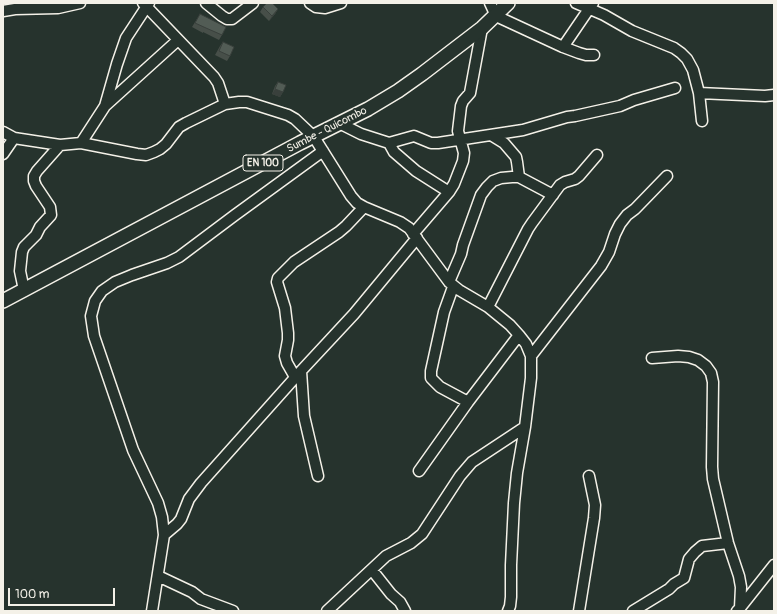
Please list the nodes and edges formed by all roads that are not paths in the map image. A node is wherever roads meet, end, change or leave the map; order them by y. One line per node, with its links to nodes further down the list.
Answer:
1 (80, 3): 11 (street)
2 (206, 3): 3 (street)
3 (253, 3)
4 (310, 3): 5 (street)
5 (341, 3)
6 (490, 3): 12 (street)
7 (508, 3): 12 (main road, Sumbe - Quicombo / EN 100)
8 (576, 3): 10 (street)
9 (146, 4): 14 (street); 21 (street)
10 (591, 6): 15 (street); 18 (street)
11 (3, 11)
12 (496, 16): 13 (main road, Sumbe - Quicombo / EN 100); 15 (street)
13 (482, 28): 23 (main road, Sumbe - Quicombo / EN 100); 28 (street)
14 (178, 40): 20 (street); 21 (street)
15 (563, 47): 16 (street)
16 (594, 55)
17 (675, 88): 25 (street)
18 (699, 93): 19 (street); 22 (street)
19 (774, 95)
20 (225, 104): 26 (street); 30 (street)
21 (105, 106): 30 (street)
22 (702, 121)
23 (339, 123): 26 (main road, Sumbe - Quicombo / EN 100); 29 (street)
24 (3, 132): 27 (street)
25 (492, 135): 28 (street); 36 (street)
26 (314, 136): 32 (street); 42 (main road, Sumbe - Quicombo / EN 100)
27 (14, 138): 31 (street); 33 (street)
28 (460, 140): 29 (street); 37 (street)
29 (389, 143): 37 (street)
30 (81, 144): 31 (street)
31 (60, 145): 42 (street)
32 (323, 151): 39 (street); 54 (street)
33 (3, 154)
34 (597, 155): 38 (street)
35 (667, 176): 46 (street)
36 (519, 177): 38 (street); 41 (street)
37 (449, 192): 40 (street)
38 (553, 195): 44 (street)
39 (364, 207): 40 (street); 48 (street)
40 (415, 236): 41 (street); 48 (street)
41 (451, 284): 44 (street); 49 (street)
42 (24, 290): 43 (main road, Sumbe - Quicombo / EN 100)
43 (3, 301)
44 (488, 307): 45 (street)
45 (519, 335): 46 (street); 49 (street)
46 (531, 356): 50 (street)
47 (652, 358): 55 (street)
48 (298, 374): 52 (street); 54 (street)
49 (468, 402): 51 (street)
50 (525, 427): 57 (street); 64 (street)
51 (419, 471)
52 (318, 476)
53 (589, 476): 65 (street)
54 (164, 536): 58 (street)
55 (728, 543): 59 (street); 66 (street)
56 (774, 565): 59 (street)
57 (372, 570): 62 (street); 63 (street)
58 (158, 576): 60 (street); 61 (street)
59 (738, 609)
60 (152, 611)
61 (233, 611)
62 (327, 611)
63 (405, 611)
64 (508, 611)
65 (579, 611)
66 (633, 611)

